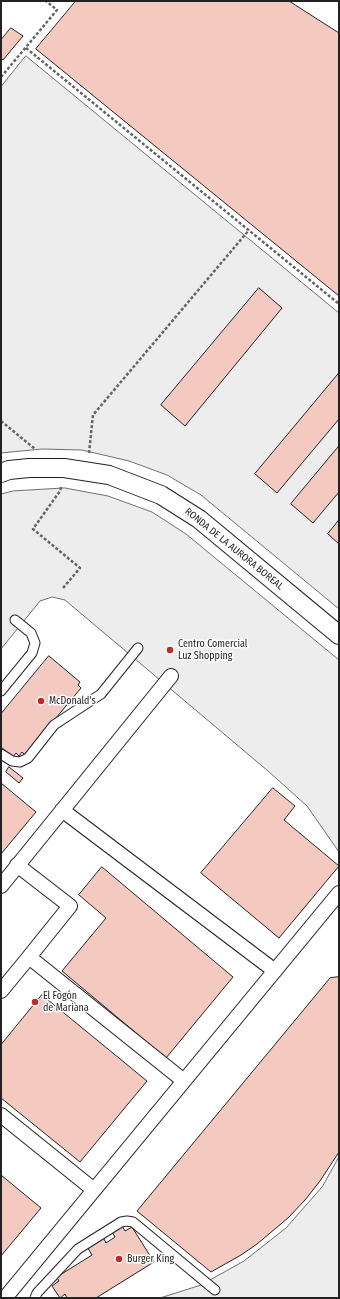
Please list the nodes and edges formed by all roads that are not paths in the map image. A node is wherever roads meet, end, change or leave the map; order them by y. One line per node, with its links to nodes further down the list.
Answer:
1 (1, 473): 3 (street, RONDA DE LA AURORA BOREAL)
2 (14, 620): 6 (lane)
3 (339, 634)
4 (138, 648): 7 (lane)
5 (171, 676): 8 (street)
6 (1, 691)
7 (1, 754)
8 (62, 810): 9 (street); 13 (street)
9 (17, 865): 10 (street); 12 (street)
10 (1, 886)
11 (339, 893): 13 (street)
12 (29, 957): 14 (street); 15 (street)
13 (275, 971): 15 (street)
14 (1, 991)
15 (184, 1081): 17 (street)
16 (1, 1115): 17 (street)
17 (94, 1190): 19 (street)
18 (215, 1290): 20 (lane)
19 (6, 1298)
20 (35, 1298)

